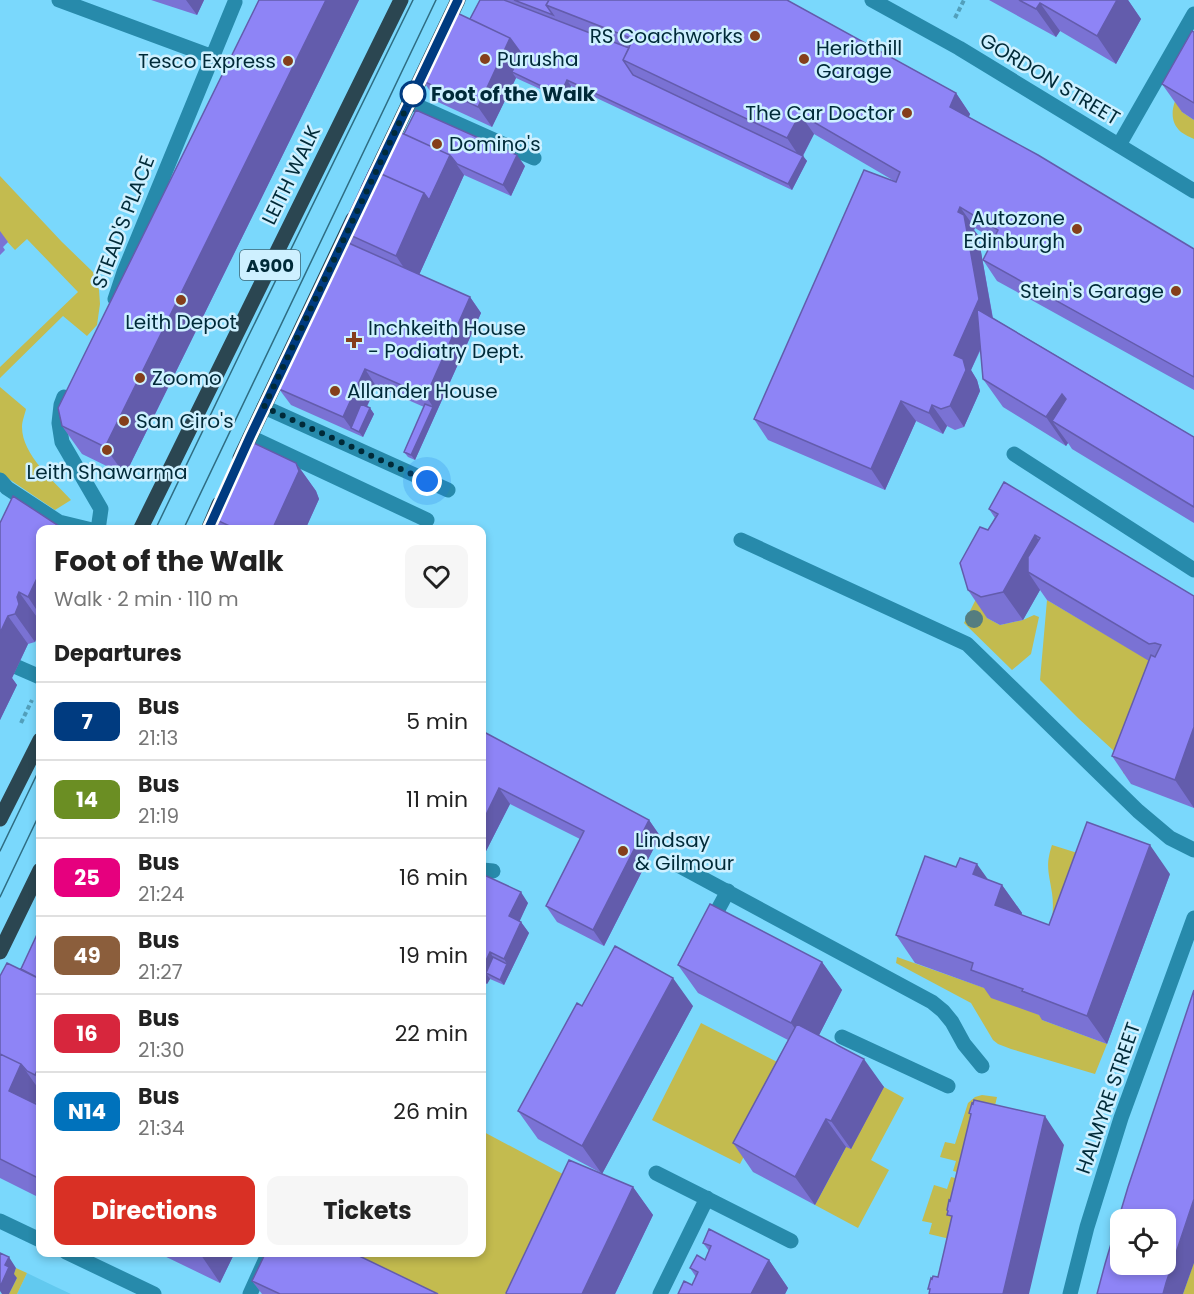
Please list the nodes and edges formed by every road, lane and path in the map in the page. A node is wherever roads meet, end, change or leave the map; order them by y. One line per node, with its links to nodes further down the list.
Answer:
1 (59, 0): 7 (street)
2 (400, 0): 24 (main road, LEITH WALK / A900)
3 (459, 0): 8 (main road, A900)
4 (872, 0): 9 (street, GORDON STREET)
5 (235, 2): 7 (street, STEAD'S PLACE)
6 (1194, 14): 9 (street, GORDON STREET)
7 (213, 57): 12 (street, STEAD'S PLACE)
8 (409, 102): 10 (street); 14 (main road, A900)
9 (1119, 146): 11 (street, GORDON STREET)
10 (534, 158)
11 (1194, 191)
12 (109, 317)
13 (71, 382): 23 (street)
14 (264, 407): 15 (main road, A900); 19 (street)
15 (250, 437): 17 (main road, A900); 21 (street)
16 (1014, 454): 27 (street)
17 (235, 470)
18 (0, 480): 22 (street)
19 (448, 490)
20 (225, 491): 25 (main road)
21 (427, 520)
22 (71, 525)
23 (99, 525)
24 (142, 525)
25 (210, 525)
26 (741, 540): 33 (street)
27 (1194, 570)
28 (17, 667): 29 (street)
29 (36, 676)
30 (36, 747): 31 (main road)
31 (4, 799): 32 (main road)
32 (0, 819)
33 (1194, 850)
34 (674, 862): 36 (street)
35 (36, 878): 39 (main road)
36 (728, 891): 38 (street); 41 (street)
37 (1194, 918): 53 (street, HALMYRE STREET)
38 (699, 944)
39 (0, 952)
40 (842, 1037): 42 (street)
41 (982, 1066)
42 (948, 1086)
43 (656, 1173): 44 (street)
44 (707, 1198): 47 (street); 52 (street)
45 (0, 1221): 46 (street)
46 (36, 1238)
47 (791, 1241)
48 (76, 1257): 50 (street)
49 (267, 1257): 51 (street)
50 (154, 1294)
51 (250, 1294)
52 (660, 1294)
53 (1070, 1294)

